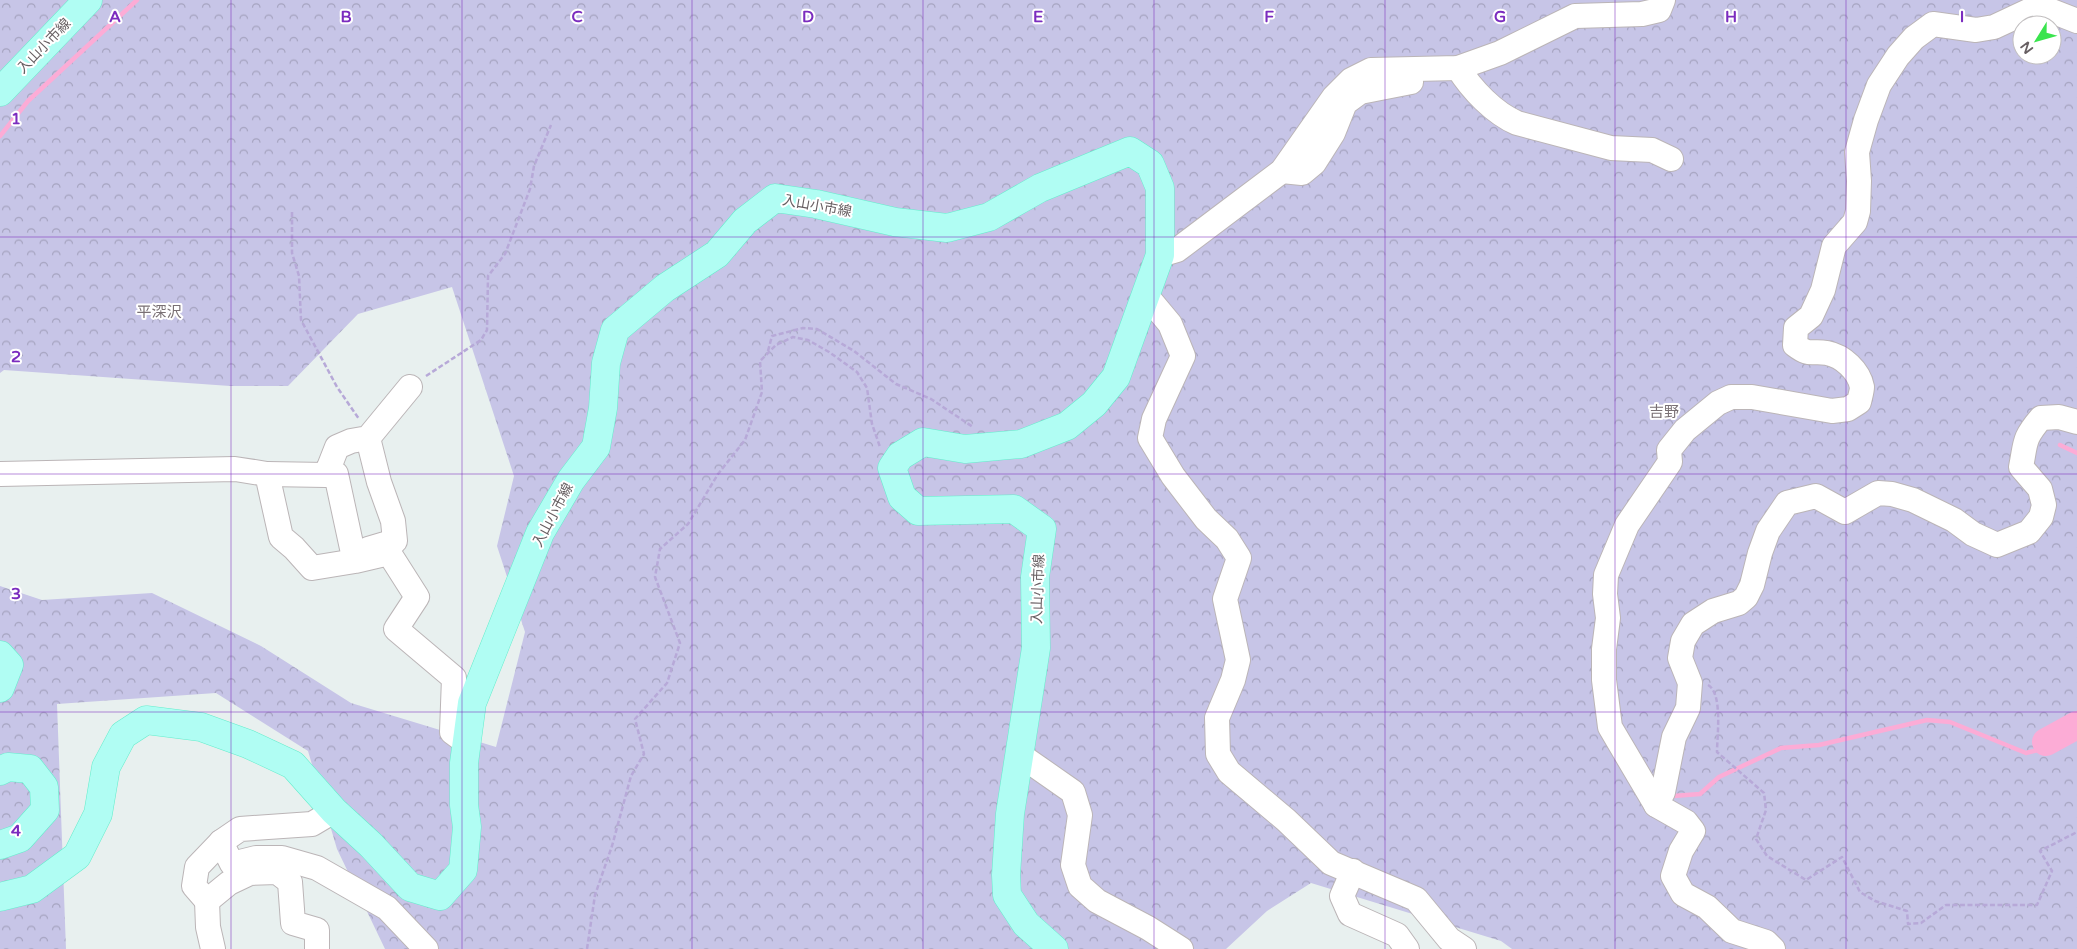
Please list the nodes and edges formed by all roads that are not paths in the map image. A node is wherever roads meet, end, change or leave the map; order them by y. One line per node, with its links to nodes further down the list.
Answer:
1 (88, 0): 5 (main road, 入山小市線)
2 (1663, 0): 4 (street)
3 (2077, 20): 21 (street)
4 (1448, 68): 6 (street); 7 (street)
5 (0, 92)
6 (1671, 159)
7 (1160, 255): 8 (main road, 入山小市線); 18 (main road, 入山小市線)
8 (1145, 294): 19 (main road, 入山小市線); 25 (street)
9 (410, 386): 11 (street)
10 (2077, 422): 21 (street)
11 (368, 438): 12 (street); 15 (street)
12 (328, 469): 14 (street); 15 (street)
13 (0, 474): 14 (street)
14 (267, 474): 15 (street)
15 (354, 557): 18 (street)
16 (0, 655): 17 (main road)
17 (0, 688)
18 (467, 743): 22 (main road, 入山小市線)
19 (1020, 755): 31 (main road, 入山小市線); 32 (street)
20 (0, 771): 24 (main road)
21 (1656, 805): 35 (street)
22 (334, 811): 23 (street); 26 (main road, 入山小市線)
23 (221, 842): 27 (street); 30 (street)
24 (0, 845)
25 (1353, 871): 33 (street); 34 (street)
26 (0, 897)
27 (208, 901): 28 (street); 29 (street)
28 (213, 949)
29 (316, 949)
30 (426, 949)
31 (1054, 949)
32 (1181, 949)
33 (1407, 949)
34 (1464, 949)
35 (1773, 949)

